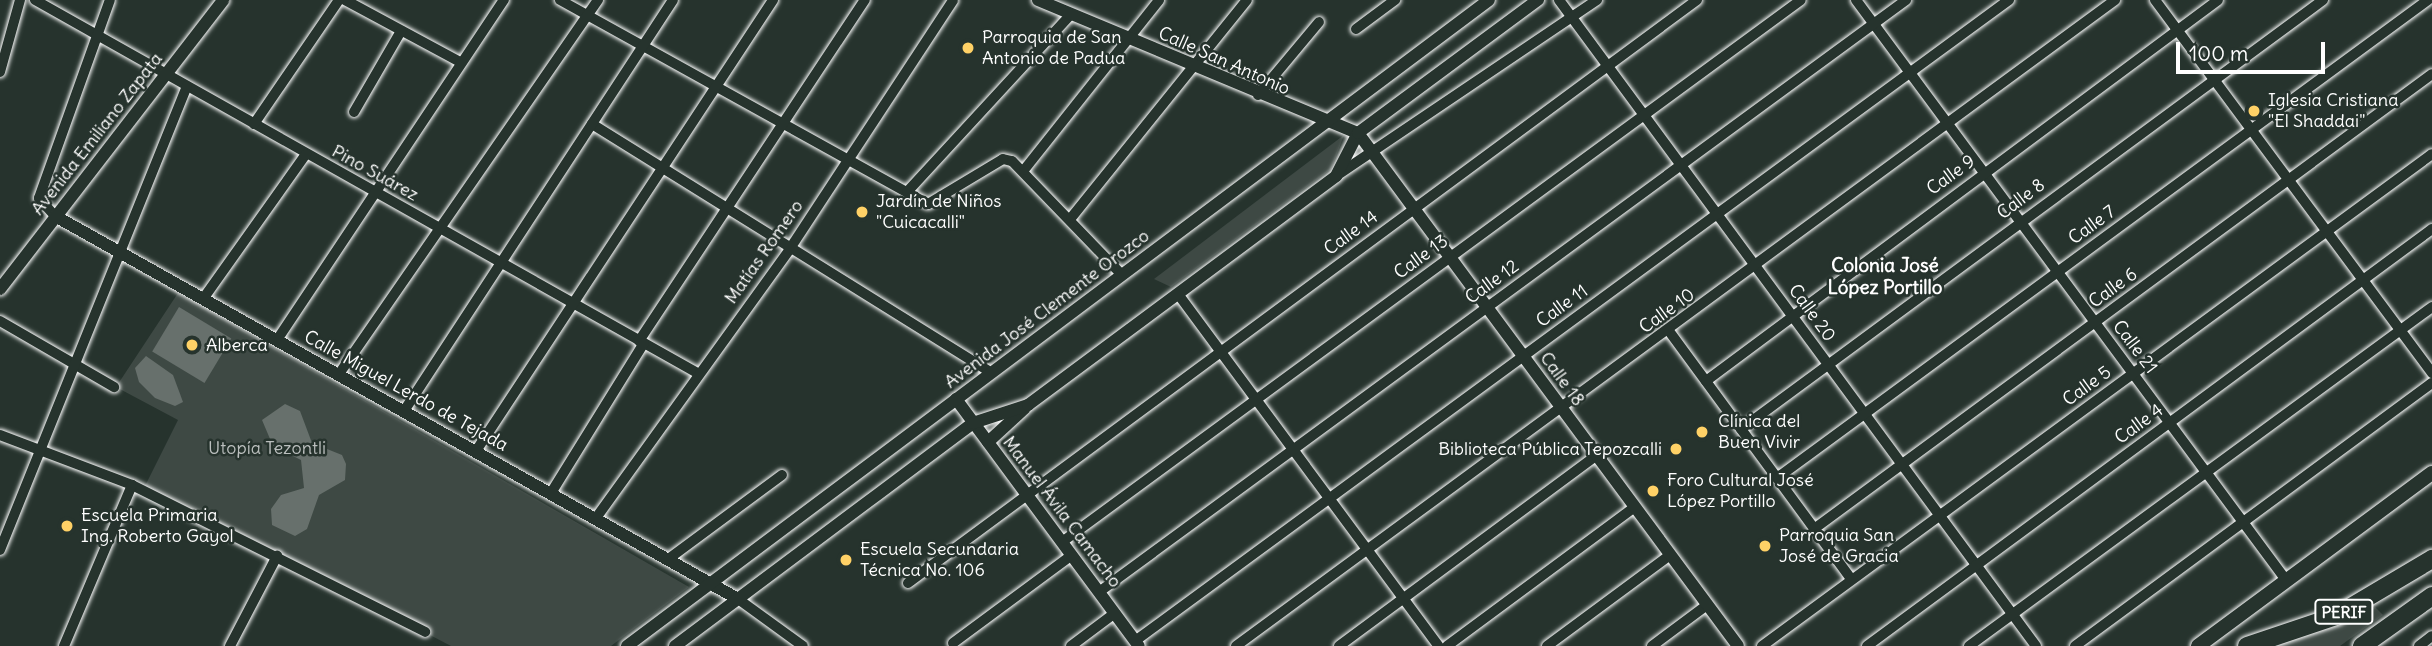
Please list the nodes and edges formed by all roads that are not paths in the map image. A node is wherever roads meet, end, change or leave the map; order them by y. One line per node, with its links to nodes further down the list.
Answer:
1 (20, 0): 46 (street)
2 (35, 0): 40 (street, Pino Suárez)
3 (110, 0): 40 (street)
4 (223, 0): 47 (street, Avenida Emiliano Zapata)
5 (339, 0): 57 (street)
6 (345, 0): 39 (street)
7 (504, 0): 43 (street)
8 (560, 0): 33 (street)
9 (598, 0): 33 (street)
10 (673, 0): 42 (street)
11 (773, 0): 52 (street)
12 (865, 0): 59 (street)
13 (954, 0): 66 (street, Matías Romero)
14 (1038, 0): 32 (street, Calle San Antonio)
15 (1159, 0): 41 (street)
16 (1247, 0): 44 (street)
17 (1395, 0): 37 (street)
18 (1489, 0): 60 (street, Avenida José Clemente Orozco)
19 (1538, 0): 62 (street)
20 (1559, 0): 34 (street, Calle 20)
21 (1597, 0): 34 (street)
22 (1697, 0): 45 (street, Calle 14)
23 (1801, 0): 55 (street, Calle 13)
24 (1856, 0): 36 (street, Calle 21)
25 (1906, 0): 36 (street, Calle 12)
26 (2009, 0): 48 (street, Calle 11)
27 (2115, 0): 56 (street, Calle 10)
28 (2155, 0): 38 (street)
29 (2218, 0): 38 (street, Calle 9)
30 (2323, 0): 50 (street, Calle 8)
31 (2428, 0): 61 (street, Calle 7)
32 (1071, 14): 41 (street, Calle San Antonio); 73 (street)
33 (587, 15): 42 (street); 81 (street)
34 (1573, 18): 45 (street, Calle 20); 64 (street)
35 (1319, 22): 53 (street)
36 (1873, 24): 48 (street, Calle 21); 67 (street, Calle 12)
37 (1356, 29)
38 (2177, 30): 50 (street); 70 (street, Calle 9)
39 (401, 31): 43 (street); 54 (street)
40 (99, 36): 47 (street, Pino Suárez); 78 (street)
41 (1128, 38): 44 (street, Calle San Antonio); 69 (street)
42 (642, 46): 52 (street); 58 (street)
43 (460, 62): 74 (street)
44 (1192, 66): 53 (street, Calle San Antonio); 79 (street)
45 (1608, 66): 55 (street, Calle 20); 75 (street, Calle 14)
46 (0, 72)
47 (167, 73): 51 (street, Pino Suárez); 78 (street, Avenida Emiliano Zapata)
48 (1910, 73): 56 (street, Calle 21); 77 (street, Calle 11)
49 (2432, 74): 72 (street, Calle 6)
50 (2213, 79): 61 (street); 80 (street, Calle 8)
51 (187, 86): 57 (street, Pino Suárez); 85 (street)
52 (715, 88): 59 (street); 68 (street)
53 (1258, 95): 60 (street, Calle San Antonio)
54 (354, 112)
55 (1644, 115): 67 (street, Calle 20); 86 (street, Calle 13)
56 (1947, 123): 70 (street, Calle 21); 88 (street, Calle 10)
57 (254, 124): 63 (street, Pino Suárez)
58 (592, 124): 68 (street); 87 (street)
59 (780, 124): 66 (street); 76 (street)
60 (1324, 124): 62 (street, Calle San Antonio); 90 (street, Avenida José Clemente Orozco)
61 (2251, 130): 72 (street); 89 (street, Calle 7)
62 (1358, 133): 64 (street, Calle 18); 71 (street)
63 (306, 154): 74 (street, Pino Suárez); 94 (street)
64 (1374, 154): 71 (street); 75 (street, Calle 18)
65 (2432, 154): 83 (street, Calle 5)
66 (847, 162): 73 (street); 84 (street, Matías Romero)
67 (1681, 165): 77 (street, Calle 20); 96 (street, Calle 12)
68 (661, 170): 76 (street); 95 (street)
69 (1024, 170): 73 (street); 79 (street)
70 (1984, 172): 80 (street, Calle 21); 98 (street, Calle 9)
71 (1336, 176): 93 (street)
72 (2289, 181): 83 (street); 100 (street, Calle 6)
73 (907, 192)
74 (376, 193): 81 (street, Pino Suárez); 103 (street)
75 (1414, 208): 86 (street, Calle 18); 105 (street, Calle 14)
76 (723, 209): 84 (street); 104 (street)
77 (1717, 214): 88 (street, Calle 20); 106 (street, Calle 11)
78 (55, 216): 85 (street, Calle Miguel Lerdo de Tejada); 92 (street, Avenida Emiliano Zapata)
79 (1071, 218): 90 (street)
80 (2020, 221): 89 (street, Calle 21); 108 (street, Calle 8)
81 (439, 228): 87 (street, Pino Suárez); 111 (street)
82 (2432, 229): 91 (street, Calle 4)
83 (2327, 231): 91 (street); 113 (street, Calle 5)
84 (789, 250): 109 (street); 112 (street, Matías Romero)
85 (121, 253): 94 (street, Calle Miguel Lerdo de Tejada); 107 (street)
86 (1450, 257): 96 (street, Calle 18); 118 (street, Calle 13)
87 (502, 264): 95 (street, Pino Suárez); 121 (street)
88 (1756, 267): 98 (street, Calle 20); 102 (street, Calle 10)
89 (2058, 272): 100 (street, Calle 21); 122 (street, Calle 7)
90 (1122, 275): 109 (street, Avenida José Clemente Orozco)
91 (2363, 280): 101 (street); 124 (street, Calle 4)
92 (0, 289)
93 (1178, 294): 105 (street); 119 (street)
94 (203, 299): 103 (street, Calle Miguel Lerdo de Tejada)
95 (573, 302): 104 (street, Pino Suárez); 130 (street)
96 (1487, 307): 106 (street, Calle 18); 128 (street, Calle 12)
97 (2432, 307): 101 (street)
98 (1791, 314): 108 (street, Calle 20); 114 (street, Calle 9)
99 (0, 321): 107 (street)
100 (2095, 322): 113 (street, Calle 21); 132 (street, Calle 6)
101 (2400, 330): 110 (street); 133 (street)
102 (1669, 331): 114 (street); 120 (street, Calle 10)
103 (277, 340): 111 (street, Calle Miguel Lerdo de Tejada)
104 (642, 342): 112 (street, Pino Suárez); 138 (street)
105 (1220, 351): 118 (street); 139 (street, Calle 14)
106 (1523, 356): 120 (street, Calle 18); 140 (street, Calle 11)
107 (74, 364): 116 (street); 129 (street)
108 (1829, 366): 122 (street, Calle 20); 125 (street, Calle 8)
109 (992, 373): 117 (street, Avenida José Clemente Orozco)
110 (2432, 373)
111 (339, 374): 121 (street, Calle Miguel Lerdo de Tejada)
112 (699, 374): 143 (street, Matías Romero)
113 (2133, 374): 124 (street, Calle 21); 142 (street, Calle 5)
114 (1706, 381): 125 (street)
115 (2432, 383): 144 (street)
116 (114, 387)
117 (956, 399): 123 (street, Manuel Ávila Camacho); 158 (street, Avenida José Clemente Orozco)
118 (1256, 399): 128 (street); 146 (street, Calle 13)
119 (1028, 405): 123 (street); 127 (street)
120 (1561, 410): 131 (street, Calle 18); 147 (street, Calle 10)
121 (404, 411): 130 (street, Calle Miguel Lerdo de Tejada)
122 (1865, 415): 132 (street, Calle 20); 136 (street, Calle 7)
123 (974, 423): 127 (street, Manuel Ávila Camacho); 161 (street)
124 (2169, 423): 133 (street, Calle 21); 154 (street, Calle 4)
125 (1741, 429): 136 (street)
126 (0, 435): 129 (street)
127 (988, 442): 139 (street, Manuel Ávila Camacho)
128 (1293, 449): 140 (street); 159 (street, Calle 12)
129 (43, 450): 137 (street); 148 (street)
130 (476, 451): 138 (street, Calle Miguel Lerdo de Tejada)
131 (1597, 455): 141 (street, Calle 18); 162 (street)
132 (1903, 466): 142 (street, Calle 20); 145 (street, Calle 6)
133 (2206, 472): 144 (street, Calle 21); 165 (street)
134 (2432, 473): 156 (main road)
135 (782, 475): 153 (street)
136 (1777, 478): 145 (street)
137 (132, 485): 151 (street); 170 (street)
138 (551, 493): 143 (street, Calle Miguel Lerdo de Tejada)
139 (1026, 494): 146 (street, Manuel Ávila Camacho); 157 (street, Calle 14)
140 (1329, 499): 147 (street); 169 (street, Calle 11)
141 (1635, 507): 150 (street, Calle 18); 179 (street)
142 (1940, 516): 154 (street, Calle 20); 155 (street, Calle 5)
143 (596, 518): 153 (street, Calle Miguel Lerdo de Tejada)
144 (2243, 522): 156 (street, Calle 21); 187 (street)
145 (1814, 529): 155 (street)
146 (1062, 542): 149 (street, Manuel Ávila Camacho)
147 (1366, 548): 162 (street); 176 (street, Calle 10)
148 (0, 550)
149 (1072, 555): 159 (street, Manuel Ávila Camacho); 168 (street)
150 (1670, 555): 163 (street, Calle 18); 180 (street)
151 (281, 558): 166 (street); 171 (street)
152 (2432, 559): 189 (highway, PERIF)
153 (667, 560): 158 (street, Calle Miguel Lerdo de Tejada)
154 (1976, 565): 165 (street, Calle 20); 184 (street, Calle 4)
155 (1851, 579): 183 (street, Calle 5)
156 (2286, 580): 188 (main road)
157 (908, 583)
158 (710, 584): 161 (street, Calle Miguel Lerdo de Tejada); 172 (street, Avenida José Clemente Orozco)
159 (1099, 592): 164 (street, Manuel Ávila Camacho)
160 (2432, 596): 190 (highway, PERIF)
161 (738, 599): 173 (street); 174 (street)
162 (1403, 599): 177 (street); 178 (street)
163 (1707, 605): 181 (street); 182 (street, Calle 18)
164 (1115, 613): 169 (street, Manuel Ávila Camacho); 175 (street)
165 (2012, 614): 185 (street); 186 (street, Calle 20)
166 (425, 632)
167 (2432, 636): 191 (street)
168 (953, 643)
169 (1137, 643)
170 (64, 646)
171 (230, 646)
172 (627, 646)
173 (676, 646)
174 (803, 646)
175 (1071, 646)
176 (1237, 646)
177 (1339, 646)
178 (1438, 646)
179 (1447, 646)
180 (1547, 646)
181 (1652, 646)
182 (1738, 646)
183 (1762, 646)
184 (1867, 646)
185 (1969, 646)
186 (2036, 646)
187 (2075, 646)
188 (2198, 646)
189 (2246, 646)
190 (2362, 646)
191 (2419, 646)

